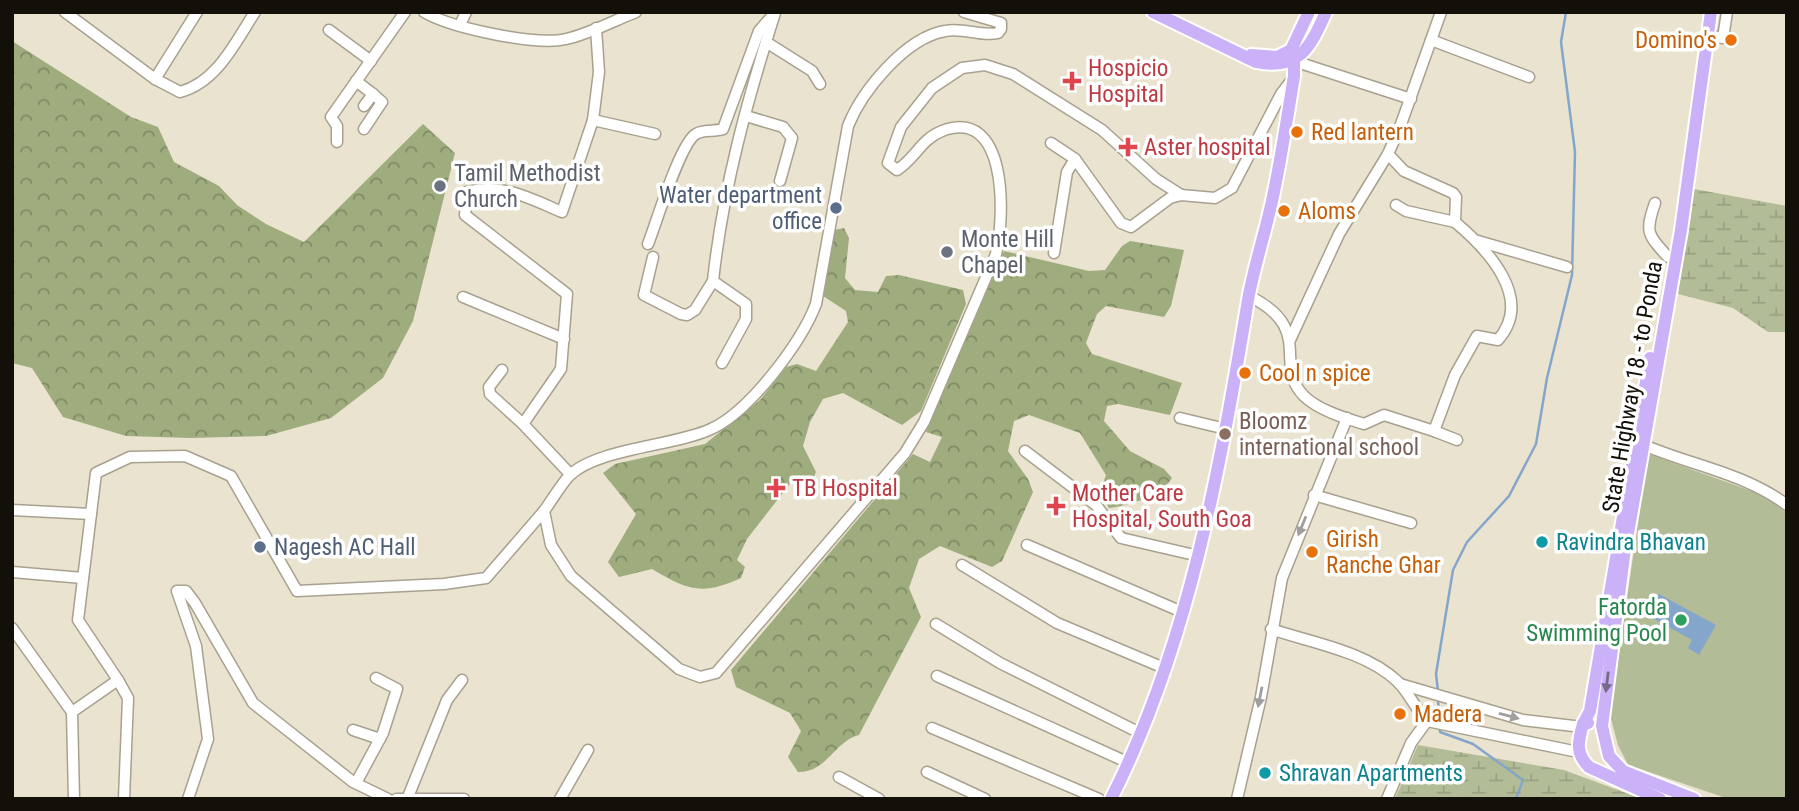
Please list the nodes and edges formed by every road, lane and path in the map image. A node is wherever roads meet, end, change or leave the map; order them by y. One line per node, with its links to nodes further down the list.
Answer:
1 (65, 12): 28 (street)
2 (197, 12): 28 (street)
3 (255, 12): 28 (street)
4 (405, 12): 24 (street)
5 (424, 12): 17 (street)
6 (466, 12): 17 (street)
7 (636, 12): 18 (street)
8 (774, 12): 22 (street); 48 (street)
9 (964, 12): 68 (street)
10 (1153, 12): 23 (main road)
11 (1309, 12): 23 (main road)
12 (1326, 12): 25 (main road)
13 (1441, 12): 21 (street)
14 (1704, 12): 51 (main road, State Highway 18 - to Ponda)
15 (1711, 12): 20 (main road, State Highway 18 - to Ponda)
16 (1727, 12): 20 (street)
17 (460, 25): 18 (street)
18 (596, 28): 35 (street)
19 (329, 30): 24 (street)
20 (1707, 35): 66 (main road, State Highway 18 - to Ponda)
21 (1432, 40): 27 (street); 32 (street)
22 (766, 42): 30 (street); 34 (street)
23 (1249, 56): 25 (main road)
24 (371, 61): 29 (street)
25 (1294, 61): 26 (main road); 32 (street)
26 (1294, 76): 43 (street); 54 (main road)
27 (1529, 78)
28 (155, 79)
29 (356, 81): 31 (street); 38 (street)
30 (820, 84)
31 (373, 94): 33 (street); 36 (street)
32 (1411, 99): 40 (street)
33 (364, 106)
34 (746, 116): 42 (street); 53 (street)
35 (593, 120): 37 (street); 56 (street)
36 (364, 129)
37 (655, 134)
38 (337, 142)
39 (1051, 144): 41 (street)
40 (1388, 153): 46 (street); 57 (street)
41 (1075, 159): 43 (street); 49 (street)
42 (780, 181)
43 (1181, 195): 72 (street)
44 (1655, 203): 51 (street)
45 (1396, 205): 46 (street)
46 (1455, 222): 47 (street)
47 (1478, 241): 52 (street); 64 (street)
48 (648, 244)
49 (1054, 253)
50 (653, 257): 53 (street)
51 (1668, 257): 66 (main road, State Highway 18 - to Ponda)
52 (1567, 267)
53 (713, 281): 58 (street)
54 (1249, 296): 57 (street); 63 (main road)
55 (463, 297): 56 (street)
56 (564, 339): 62 (street)
57 (1290, 340): 61 (street)
58 (722, 363)
59 (502, 370): 62 (street)
60 (1180, 418): 63 (street)
61 (1347, 418): 64 (street); 69 (street)
62 (523, 424): 68 (street)
63 (1226, 429): 76 (main road)
64 (1434, 431): 65 (street)
65 (1457, 440)
66 (1639, 443): 70 (street); 92 (main road, State Highway 18 - to Ponda); 93 (main road, State Highway 18 - to Ponda, one-way to 93)
67 (1025, 450): 76 (street)
68 (570, 474): 72 (street)
69 (1314, 495): 74 (street); 83 (street, one-way to 83)
70 (1787, 505)
71 (12, 510): 73 (street)
72 (544, 511): 73 (street)
73 (91, 514): 79 (street)
74 (1411, 523)
75 (1027, 545): 80 (street)
76 (1199, 556): 80 (main road)
77 (962, 565): 84 (street)
78 (12, 572): 79 (street)
79 (83, 578): 87 (street)
80 (1182, 612): 84 (main road)
81 (936, 624): 96 (street)
82 (12, 628): 90 (street)
83 (1271, 629): 89 (street); 118 (street, one-way to 118)
84 (1164, 668): 96 (main road)
85 (937, 676): 101 (street)
86 (376, 678): 97 (street)
87 (118, 680): 90 (street); 108 (street)
88 (462, 680): 105 (street)
89 (1400, 684): 91 (street); 92 (street, one-way to 92)
90 (72, 712): 107 (street)
91 (1431, 722): 100 (street); 119 (street)
92 (1583, 725): 93 (main road); 100 (main road, State Highway 18 - to Ponda)
93 (1602, 726): 98 (main road, State Highway 18 - to Ponda)
94 (932, 728): 116 (street)
95 (353, 730): 97 (street)
96 (1142, 734): 101 (main road)
97 (380, 740): 104 (street)
98 (1605, 743): 100 (main road); 121 (main road, State Highway 18 - to Ponda)
99 (589, 750): 113 (street)
100 (1581, 757): 120 (main road)
101 (1129, 762): 117 (main road)
102 (926, 772): 115 (street)
103 (839, 777): 114 (street)
104 (356, 783): 109 (street); 110 (street)
105 (408, 797): 106 (street); 111 (street)
106 (423, 798): 112 (street)
107 (74, 799)
108 (124, 799)
109 (188, 799)
110 (388, 799)
111 (396, 799)
112 (464, 799)
113 (560, 799)
114 (879, 799)
115 (985, 799)
116 (1099, 799)
117 (1111, 799)
118 (1237, 799)
119 (1387, 799)
120 (1660, 799)
121 (1694, 799)

